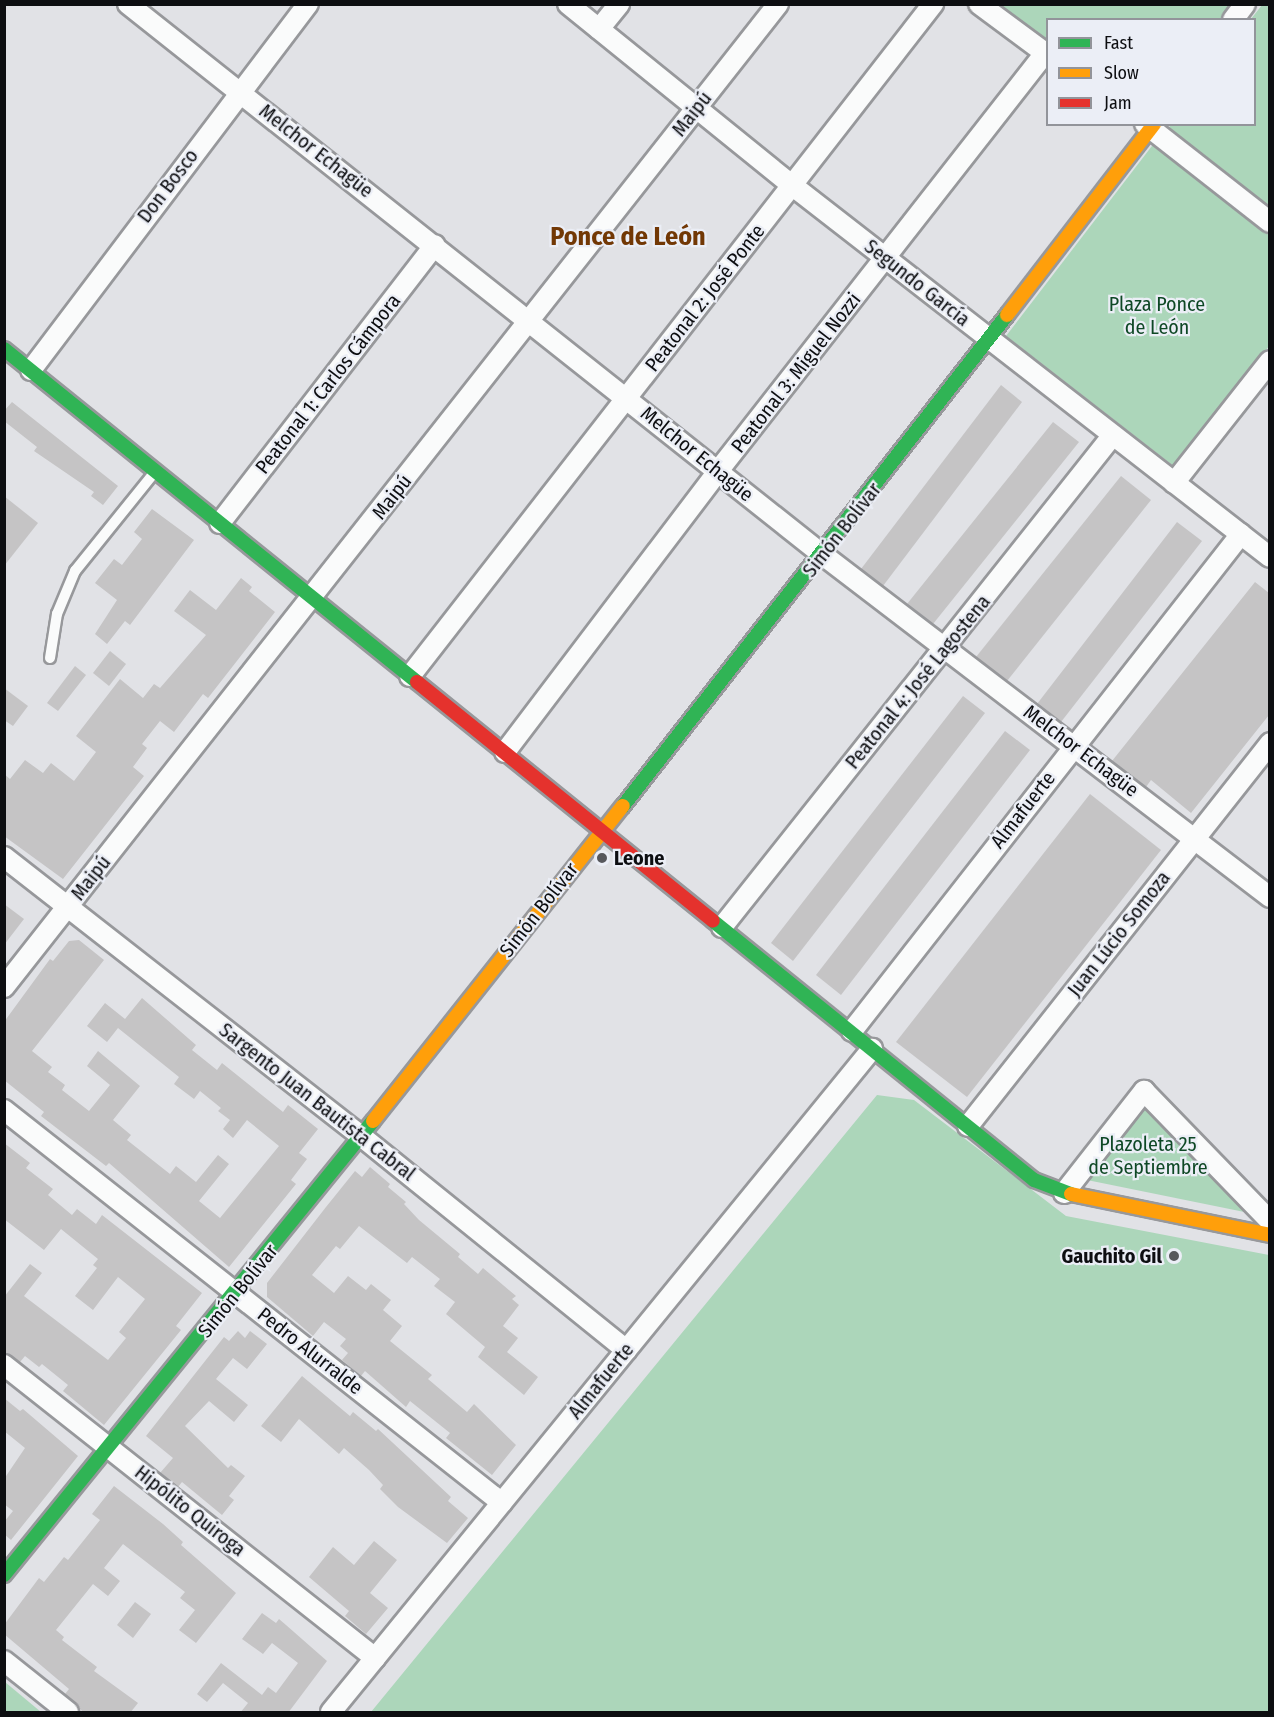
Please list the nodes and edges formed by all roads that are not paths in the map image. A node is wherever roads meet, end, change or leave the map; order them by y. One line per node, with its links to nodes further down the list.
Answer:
1 (128, 4): 12 (street, Melchor Echagüe)
2 (309, 4): 12 (street, Don Bosco)
3 (568, 4): 10 (street, Segundo García)
4 (619, 4): 10 (street)
5 (778, 4): 13 (street, Maipú)
6 (933, 4): 15 (street, Peatonal 2: José Ponte)
7 (979, 4): 11 (street)
8 (1245, 4): 9 (street)
9 (1234, 18)
10 (599, 29): 13 (street, Segundo García)
11 (1046, 54): 18 (street, Peatonal 3: Miguel Nozzi)
12 (240, 91): 17 (street, Melchor Echagüe); 23 (street, Don Bosco)
13 (697, 107): 15 (street, Segundo García); 19 (street, Maipú)
14 (1150, 126): 16 (street); 20 (street, Simón Bolívar)
15 (794, 186): 18 (street, Segundo García); 24 (street, Peatonal 2: José Ponte)
16 (1269, 222)
17 (435, 245): 19 (street, Melchor Echagüe); 29 (street, Peatonal 1: Carlos Cámpora)
18 (886, 259): 20 (street, Segundo García); 26 (street, Peatonal 3: Miguel Nozzi)
19 (532, 321): 24 (street, Melchor Echagüe); 33 (street, Maipú)
20 (987, 338): 25 (street, Segundo García); 31 (street, Simón Bolívar)
21 (4, 349): 23 (street)
22 (1269, 361): 28 (street)
23 (31, 370): 27 (street)
24 (627, 397): 26 (street, Melchor Echagüe); 36 (street, Peatonal 2: José Ponte)
25 (1113, 435): 28 (street, Segundo García); 34 (street, Peatonal 4: José Lagostena)
26 (718, 471): 31 (street, Melchor Echagüe); 39 (street, Peatonal 3: Miguel Nozzi)
27 (154, 472): 29 (street); 35 (lane)
28 (1174, 483): 30 (street, Segundo García)
29 (220, 523): 33 (street)
30 (1241, 534): 32 (street, Segundo García); 38 (street, Almafuerte)
31 (823, 555): 34 (street, Melchor Echagüe); 40 (street, Simón Bolívar)
32 (1269, 557)
33 (312, 597): 36 (street); 44 (street, Maipú)
34 (945, 648): 38 (street, Melchor Echagüe); 45 (street, Peatonal 4: José Lagostena)
35 (50, 658)
36 (410, 676): 39 (street)
37 (1269, 743): 41 (street, Juan Lúcio Somoza)
38 (1074, 744): 41 (street, Melchor Echagüe); 47 (street, Almafuerte)
39 (505, 752): 40 (street)
40 (602, 830): 45 (street); 51 (street, Simón Bolívar)
41 (1195, 837): 43 (street, Melchor Echagüe); 50 (street, Juan Lúcio Somoza)
42 (4, 856): 44 (street, Sargento Juan Bautista Cabral)
43 (1269, 897)
44 (68, 906): 46 (street, Maipú); 51 (street, Sargento Juan Bautista Cabral)
45 (722, 927): 47 (street)
46 (4, 987)
47 (852, 1031): 48 (street)
48 (872, 1049): 50 (street); 56 (street, Almafuerte)
49 (4, 1110): 55 (street, Pedro Alurralde)
50 (968, 1126): 52 (street)
51 (361, 1136): 55 (street, Simón Bolívar); 56 (street, Sargento Juan Bautista Cabral)
52 (1064, 1193): 53 (street); 54 (street)
53 (1269, 1221)
54 (1269, 1235)
55 (237, 1293): 58 (street, Simón Bolívar); 59 (street, Pedro Alurralde)
56 (626, 1350): 59 (street, Almafuerte)
57 (4, 1365): 58 (street, Hipólito Quiroga)
58 (107, 1446): 60 (street, Simón Bolívar); 61 (street, Hipólito Quiroga)
59 (502, 1503): 61 (street, Almafuerte)
60 (4, 1575)
61 (375, 1658): 64 (street, Almafuerte)
62 (4, 1661): 63 (street)
63 (68, 1713)
64 (331, 1713)

